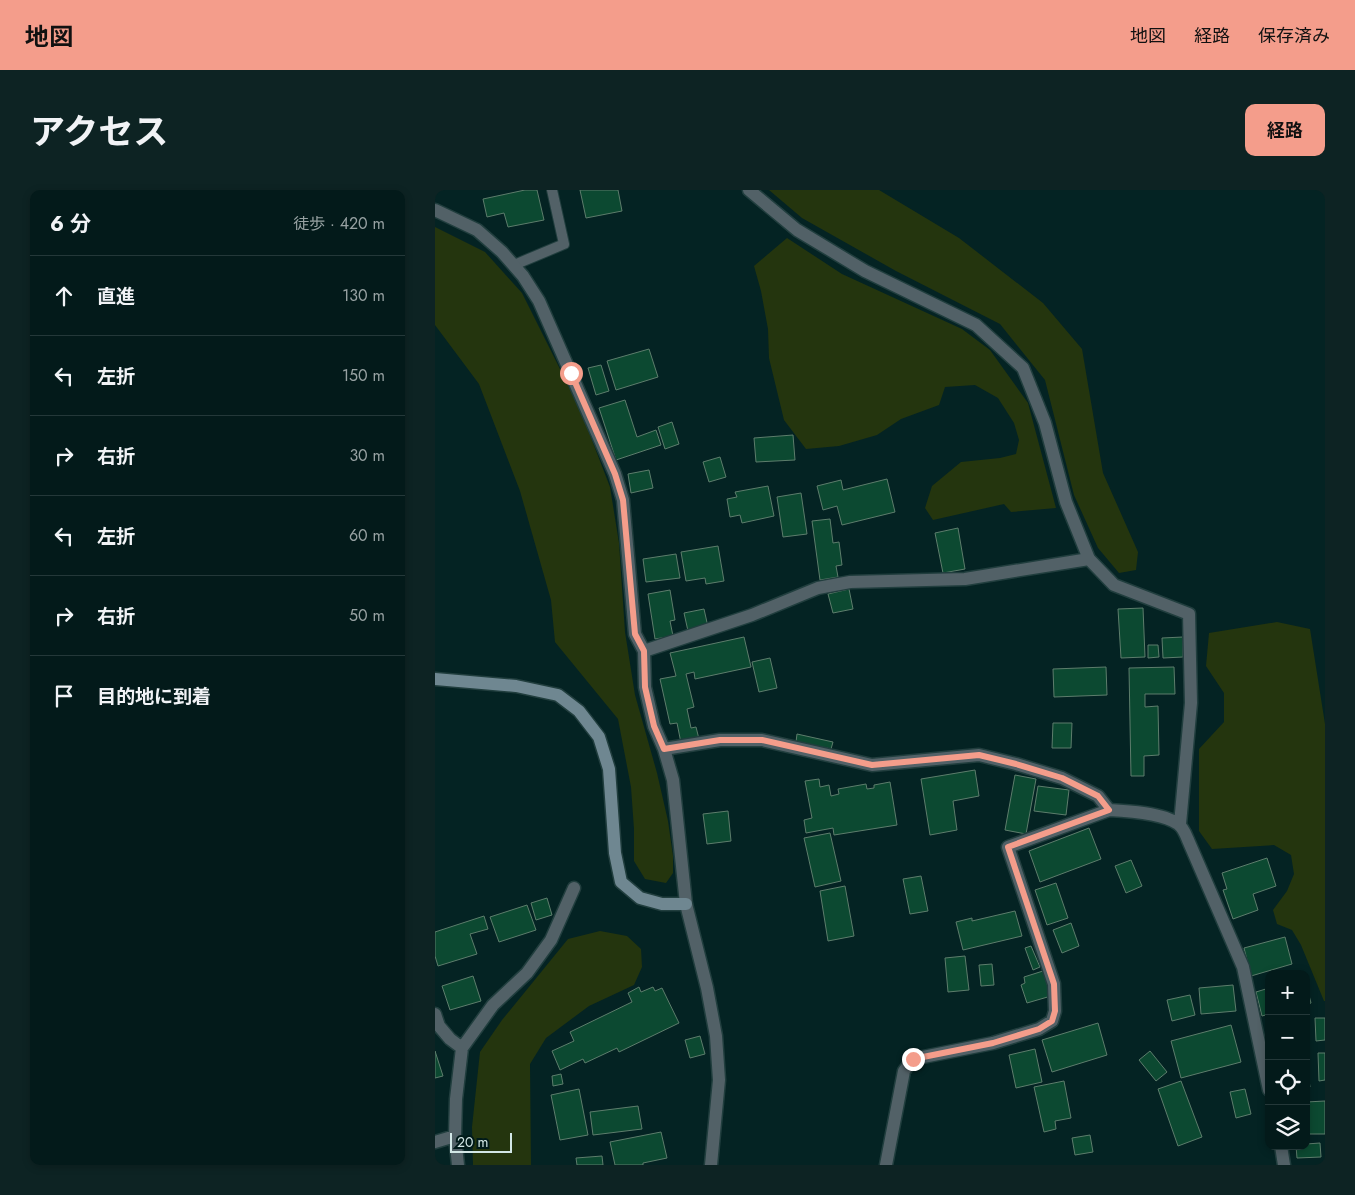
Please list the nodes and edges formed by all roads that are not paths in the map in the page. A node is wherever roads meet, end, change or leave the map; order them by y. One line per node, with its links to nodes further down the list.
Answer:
1 (552, 190): 4 (lane)
2 (749, 190): 5 (street)
3 (435, 210): 4 (street)
4 (514, 266): 6 (street)
5 (1089, 559): 6 (street); 10 (street)
6 (644, 651): 8 (street)
7 (435, 679): 12 (street)
8 (664, 749): 9 (street); 12 (street)
9 (1109, 810): 10 (street); 21 (street)
10 (1180, 824): 15 (street)
11 (574, 888): 14 (street)
12 (686, 904): 20 (street)
13 (435, 1014): 14 (street)
14 (462, 1048): 16 (street)
15 (1265, 1071)
16 (455, 1136): 17 (street); 19 (street)
17 (435, 1142)
18 (1282, 1150): 22 (street)
19 (458, 1165)
20 (711, 1165)
21 (886, 1165)
22 (1284, 1165)

